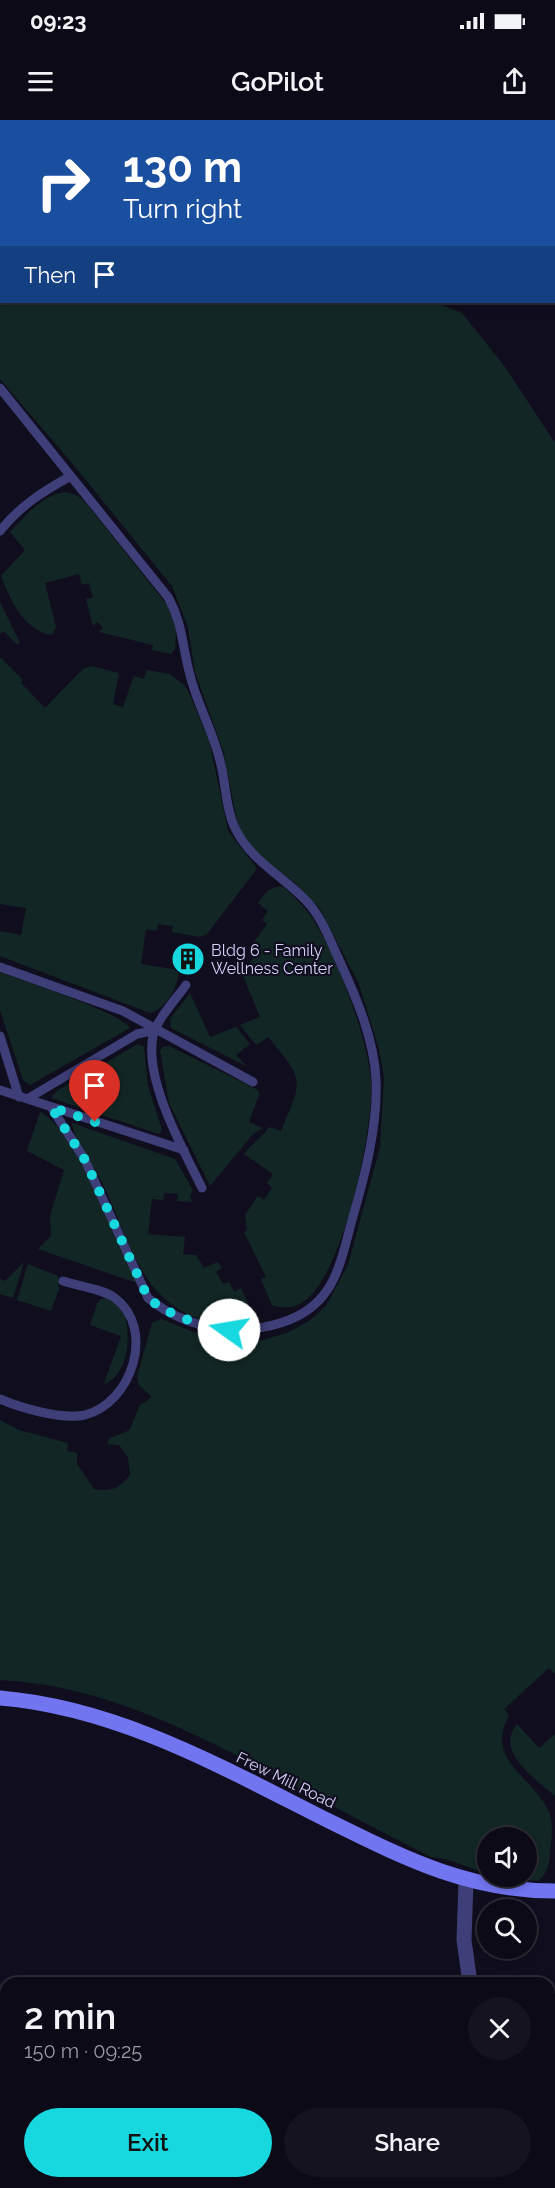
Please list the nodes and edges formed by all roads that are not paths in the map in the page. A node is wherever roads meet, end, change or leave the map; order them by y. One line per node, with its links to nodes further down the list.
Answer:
1 (0, 388): 2 (lane)
2 (69, 477): 3 (lane); 11 (lane)
3 (0, 531)
4 (0, 967): 6 (lane)
5 (186, 985): 6 (lane)
6 (156, 1030): 8 (lane); 10 (lane); 12 (lane)
7 (0, 1036): 10 (lane)
8 (254, 1082)
9 (0, 1090): 10 (lane)
10 (23, 1098): 11 (lane)
11 (51, 1107): 12 (lane)
12 (184, 1150): 13 (lane)
13 (202, 1188)
14 (63, 1281): 15 (lane)
15 (0, 1399)
16 (0, 1698): 17 (street, Frew Mill Road)
17 (466, 1881): 18 (street, Frew Mill Road); 19 (street)
18 (555, 1891)
19 (469, 1977)

